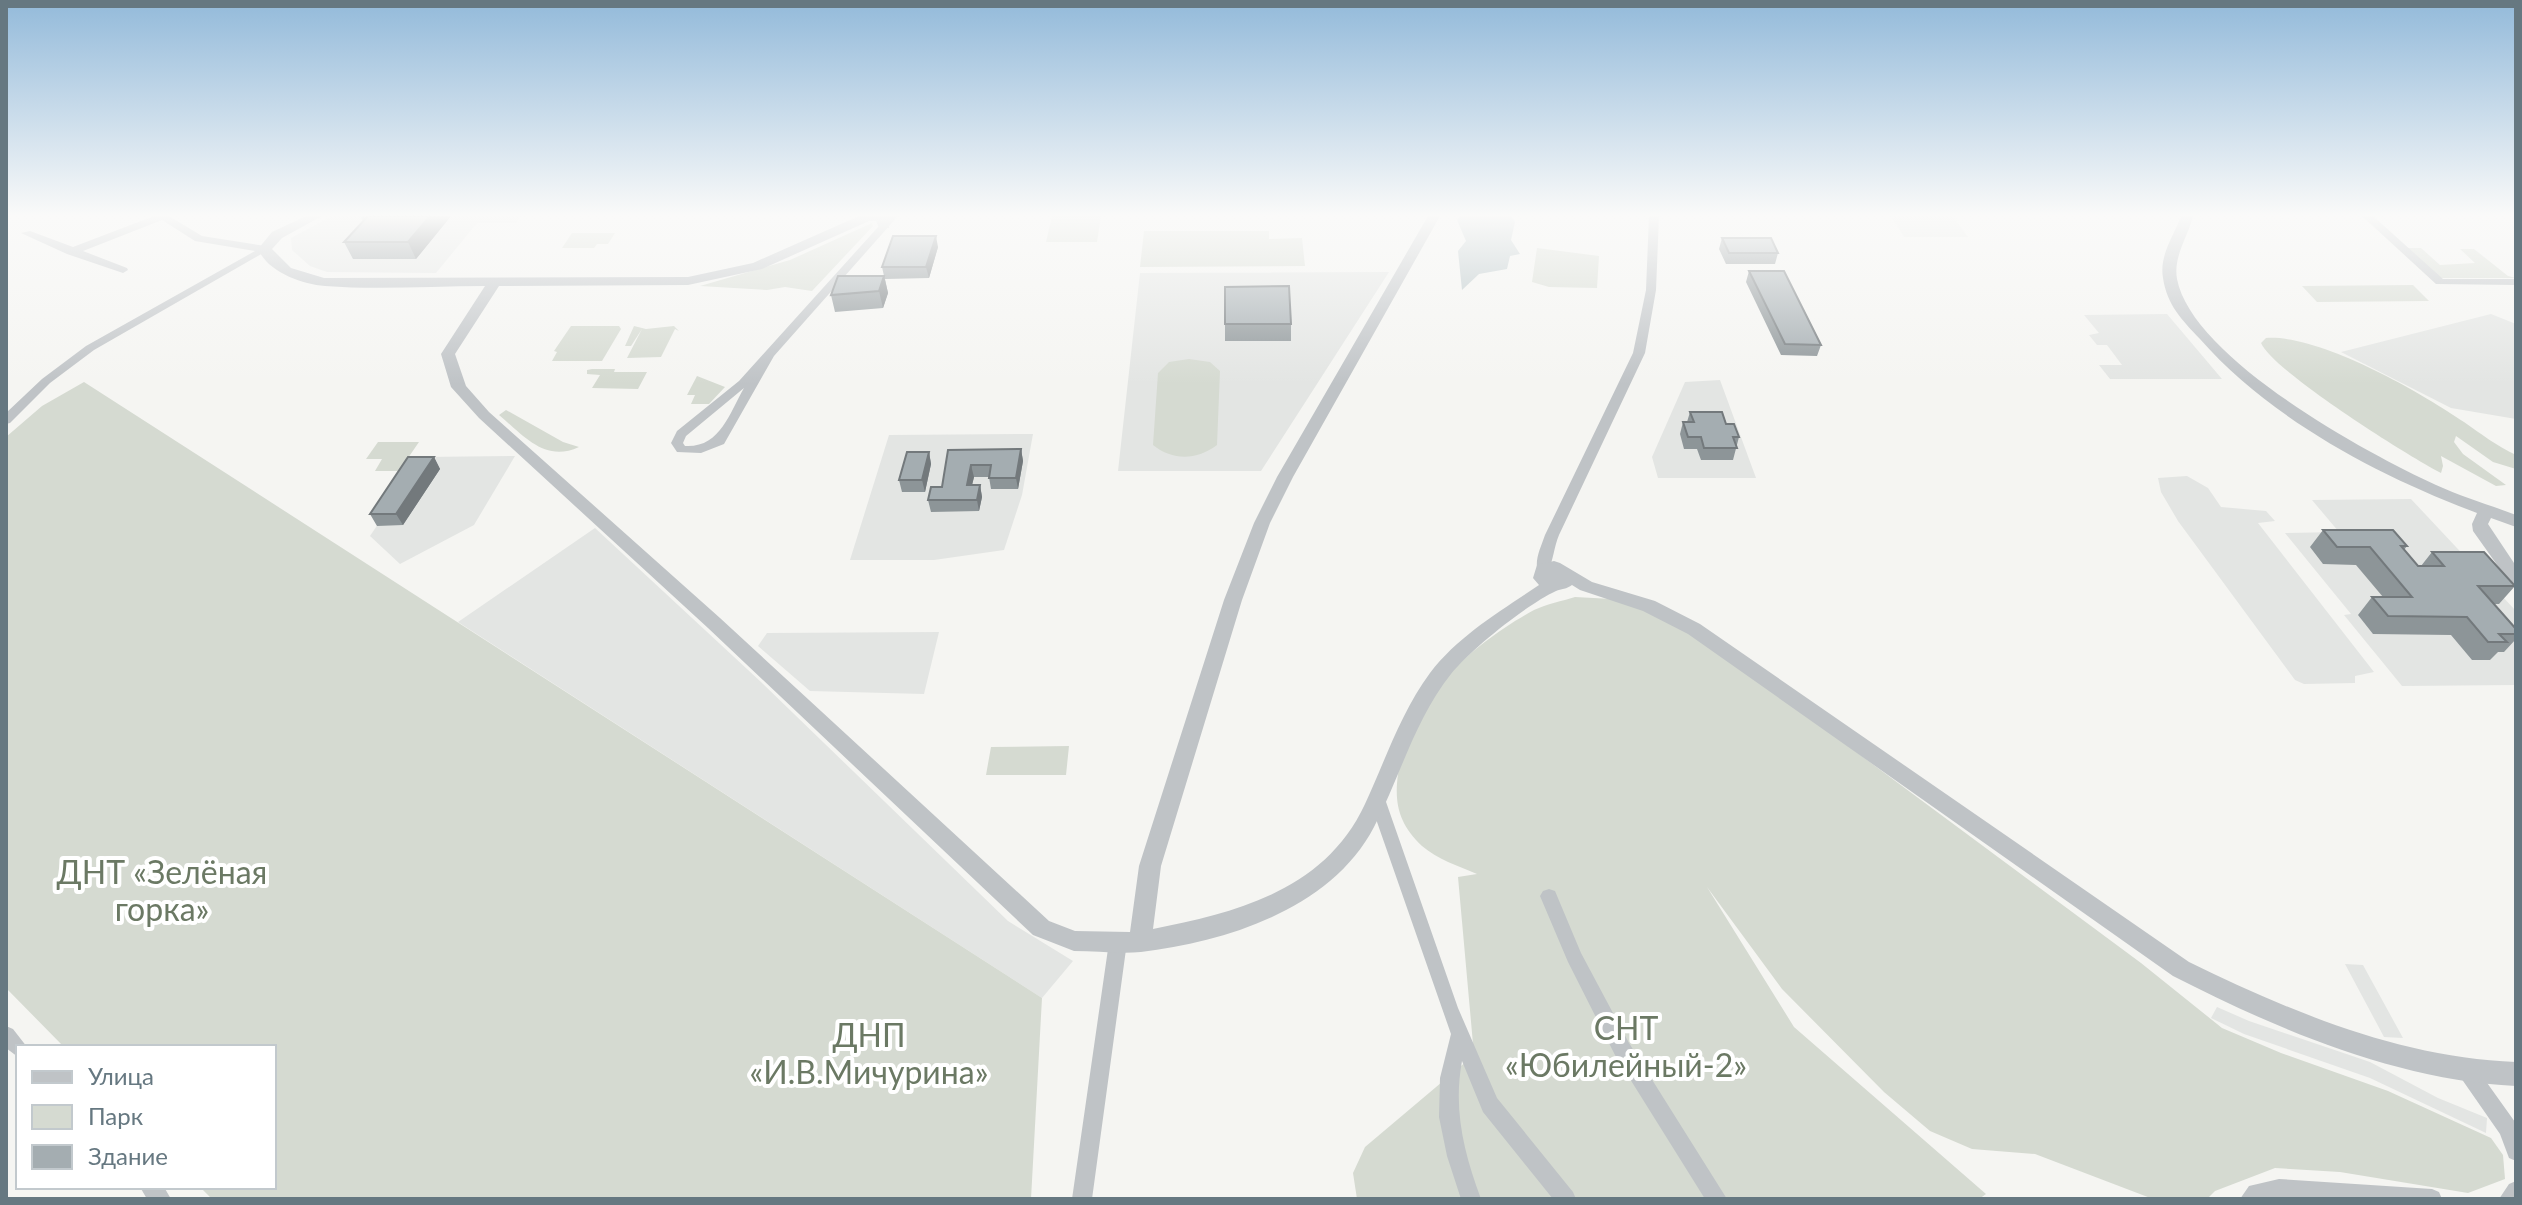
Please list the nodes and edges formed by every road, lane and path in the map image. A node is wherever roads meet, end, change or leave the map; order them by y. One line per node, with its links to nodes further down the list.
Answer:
1 (224, 272): 12 (street)
2 (290, 272): 10 (street)
3 (733, 272): 10 (street)
4 (842, 272): 11 (street)
5 (1402, 272): 20 (street)
6 (1652, 272): 15 (street)
7 (2180, 272): 13 (street)
8 (2429, 272): 9 (street)
9 (2516, 282)
10 (493, 284): 19 (street)
11 (769, 354): 11 (street)
12 (6, 420)
13 (2486, 510): 14 (street); 16 (street)
14 (2516, 521)
15 (1554, 576): 17 (street); 22 (street)
16 (2516, 579)
17 (1377, 799): 20 (street); 21 (street)
18 (1549, 896): 29 (street)
19 (1118, 942): 20 (street); 26 (street)
20 (1140, 942)
21 (1460, 1034): 27 (street); 28 (street)
22 (2468, 1072): 23 (street); 24 (street)
23 (2516, 1074)
24 (2516, 1151)
25 (2516, 1191): 32 (street)
26 (1082, 1199)
27 (1471, 1199)
28 (1566, 1199)
29 (1717, 1199)
30 (2250, 1199): 31 (street)
31 (2432, 1199)
32 (2509, 1199)

